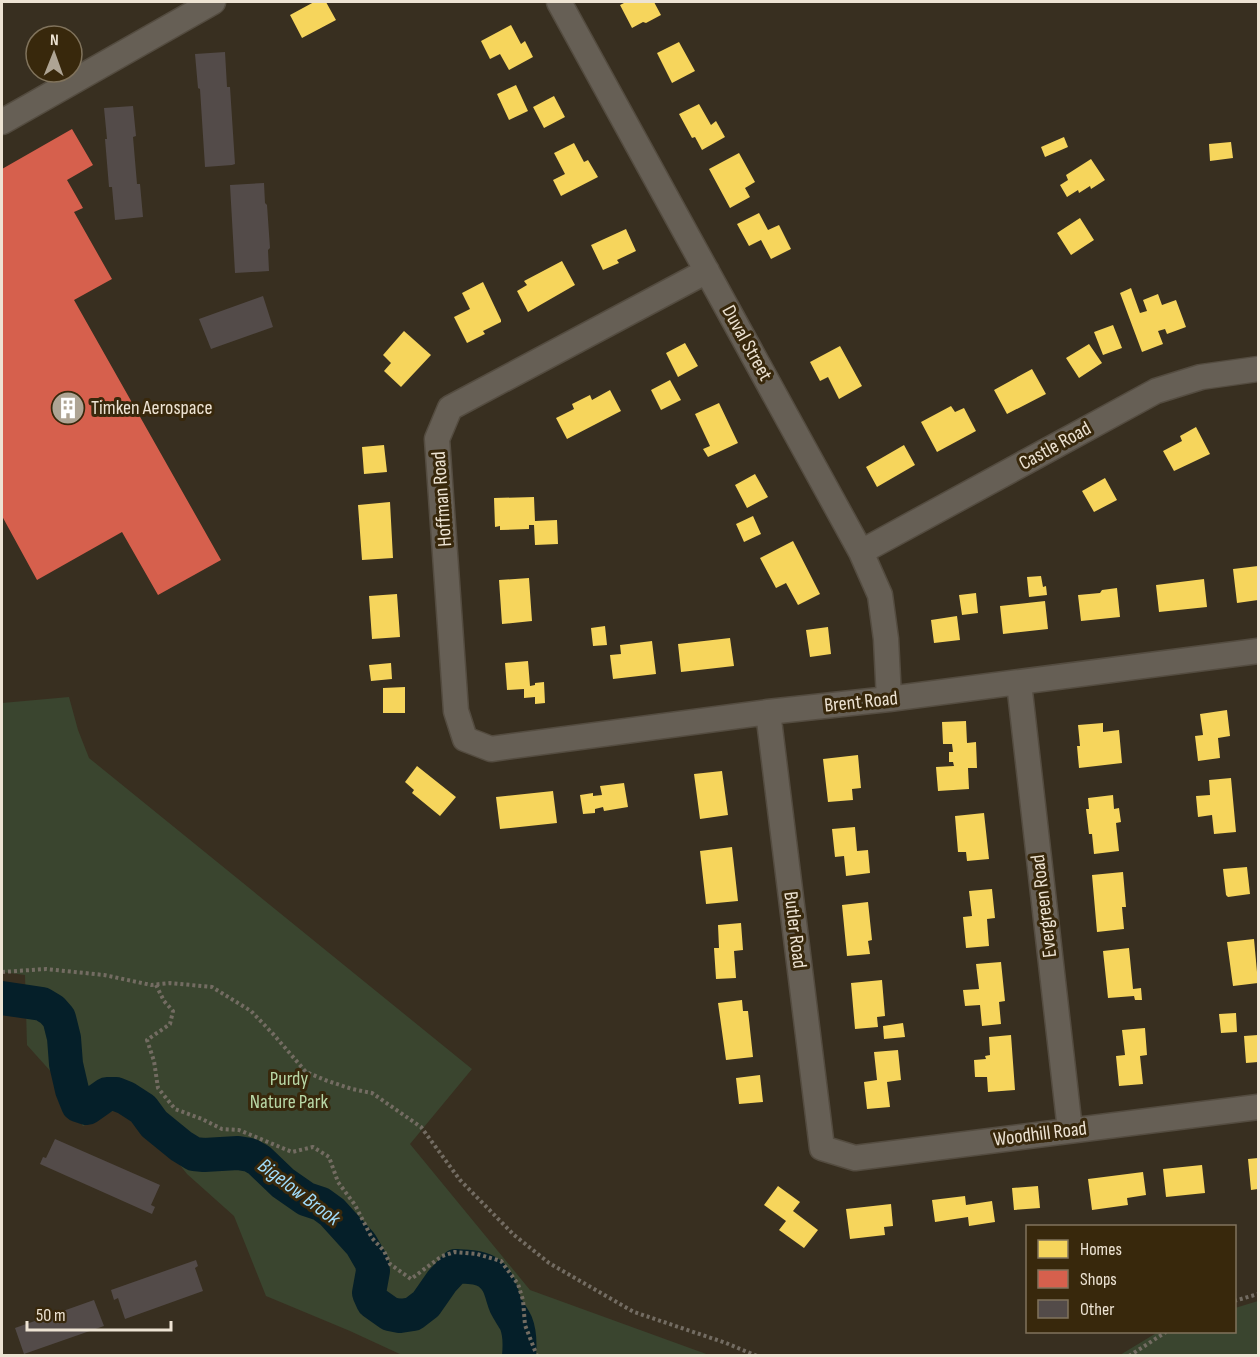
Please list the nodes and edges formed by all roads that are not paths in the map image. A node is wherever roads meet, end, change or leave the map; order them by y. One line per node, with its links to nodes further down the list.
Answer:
1 (213, 2): 3 (street)
2 (559, 2): 4 (street, Duval Street)
3 (2, 122)
4 (707, 271): 6 (street, Duval Street); 11 (street, Hoffman Road)
5 (1258, 369): 6 (street, Castle Road)
6 (861, 552): 9 (street, Duval Street)
7 (1258, 651): 8 (street, Brent Road)
8 (1019, 683): 9 (street, Brent Road); 13 (street, Evergreen Road)
9 (889, 699): 10 (street, Brent Road)
10 (768, 712): 11 (street, Brent Road); 14 (street, Butler Road)
11 (465, 739)
12 (1258, 1107): 13 (street, Woodhill Road)
13 (1070, 1130): 14 (street, Woodhill Road)
14 (822, 1148)

